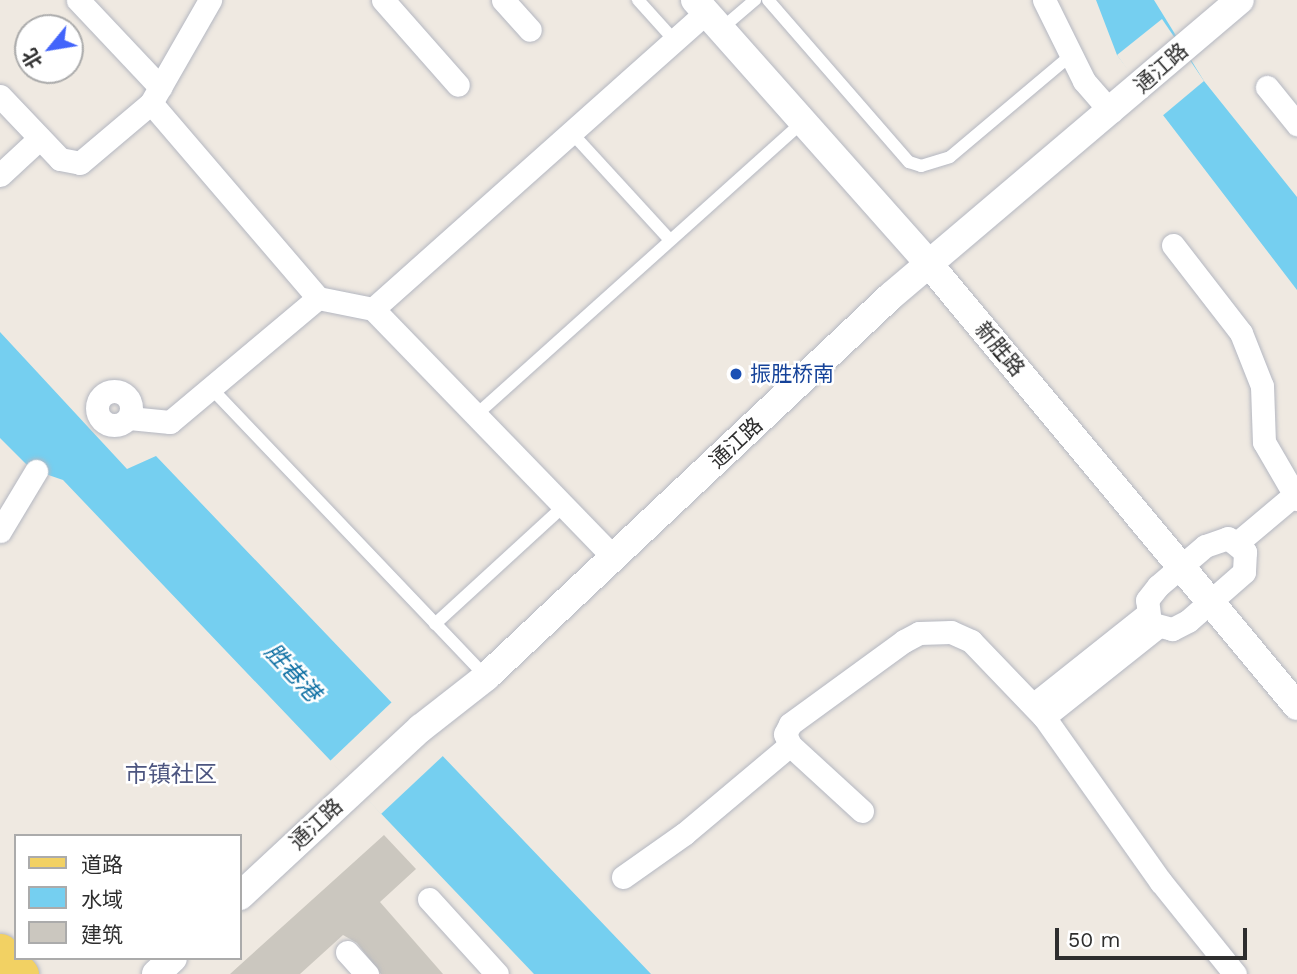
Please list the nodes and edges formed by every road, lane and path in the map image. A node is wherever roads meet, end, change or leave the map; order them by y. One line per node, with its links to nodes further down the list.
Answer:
1 (78, 0): 16 (street)
2 (210, 0): 16 (street)
3 (383, 0): 14 (street)
4 (503, 0): 11 (street)
5 (638, 0): 12 (lane)
6 (755, 0): 10 (lane)
7 (768, 0): 13 (lane)
8 (1044, 0): 13 (street)
9 (1240, 0): 18 (street, 通江路)
10 (707, 14): 12 (street); 19 (street, 新胜路)
11 (530, 30)
12 (674, 40): 21 (street)
13 (1071, 55): 18 (street)
14 (458, 85)
15 (1267, 87): 20 (street)
16 (156, 95): 22 (street); 27 (street)
17 (0, 96): 22 (street)
18 (1111, 111): 26 (street, 通江路)
19 (802, 122): 24 (lane); 26 (street, 新胜路)
20 (1297, 124)
21 (571, 132): 24 (lane); 28 (street)
22 (40, 138): 23 (street)
23 (0, 175)
24 (668, 238): 30 (lane)
25 (1173, 245): 33 (street)
26 (929, 264): 37 (street, 通江路); 38 (street, 新胜路)
27 (318, 298): 28 (street); 29 (street)
28 (373, 309): 30 (street)
29 (211, 388): 31 (street); 41 (lane)
30 (475, 415): 34 (street)
31 (129, 418)
32 (36, 471): 35 (street)
33 (1296, 500): 36 (street)
34 (564, 506): 37 (street); 41 (lane)
35 (0, 531)
36 (1241, 547): 38 (street); 39 (street)
37 (614, 558): 42 (street, 通江路)
38 (1181, 567): 39 (street, 新胜路); 40 (street)
39 (1209, 602): 40 (street); 43 (street, 新胜路)
40 (1151, 622): 44 (street)
41 (435, 624): 42 (lane)
42 (486, 677): 48 (street, 通江路)
43 (1297, 706)
44 (1038, 711): 45 (street); 55 (street)
45 (790, 745): 46 (street); 47 (street)
46 (862, 811)
47 (623, 877)
48 (242, 894)
49 (429, 899): 54 (street)
50 (347, 952): 53 (street)
51 (0, 953): 52 (main road)
52 (20, 974)
53 (368, 974)
54 (497, 974)
55 (1235, 974)

